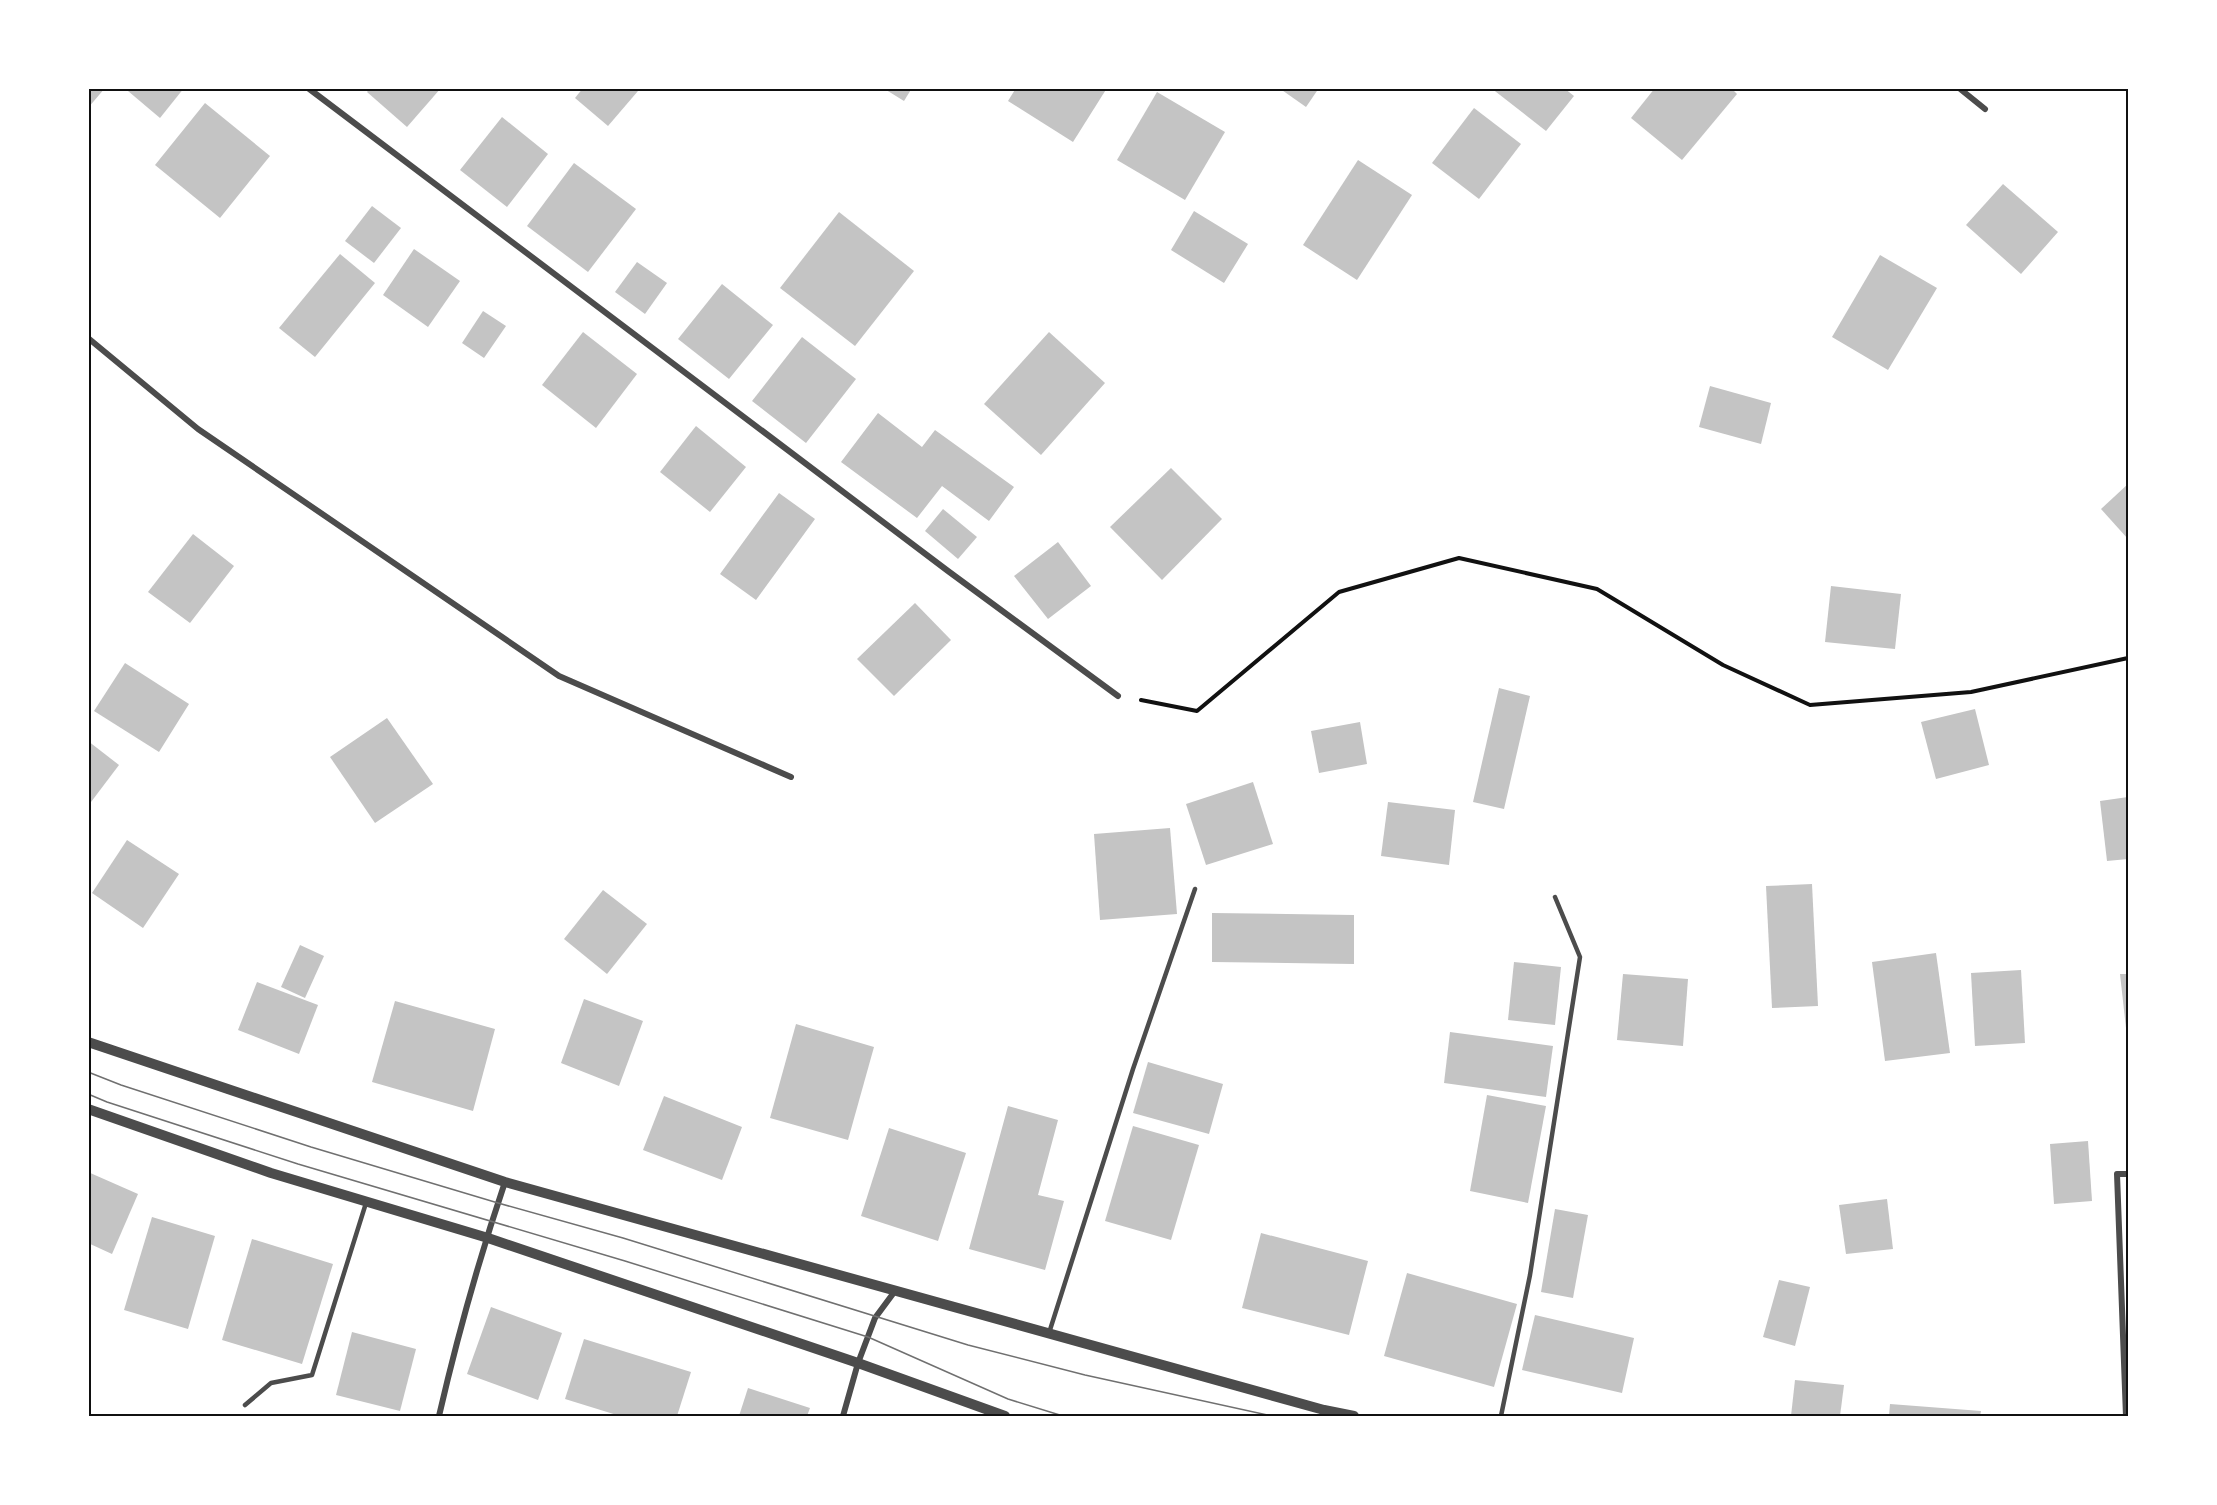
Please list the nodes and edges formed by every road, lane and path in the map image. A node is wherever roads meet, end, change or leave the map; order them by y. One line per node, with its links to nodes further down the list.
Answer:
1 (308, 88): 6 (street)
2 (1959, 88): 3 (street)
3 (1985, 109)
4 (88, 338): 7 (street)
5 (2128, 658): 6 (path)
6 (1118, 696)
7 (791, 777)
8 (1195, 889): 17 (lane)
9 (1555, 897): 24 (lane)
10 (88, 1042): 13 (street)
11 (88, 1108): 14 (street)
12 (2128, 1174): 25 (street)
13 (505, 1182): 15 (street); 16 (street)
14 (366, 1203): 15 (street); 19 (lane)
15 (488, 1238): 18 (street); 20 (street)
16 (896, 1290): 17 (street); 18 (street)
17 (1049, 1334): 23 (street)
18 (858, 1363): 21 (street); 22 (street)
19 (245, 1405)
20 (439, 1416)
21 (843, 1416)
22 (1005, 1416)
23 (1354, 1416)
24 (1501, 1416)
25 (2126, 1416)

